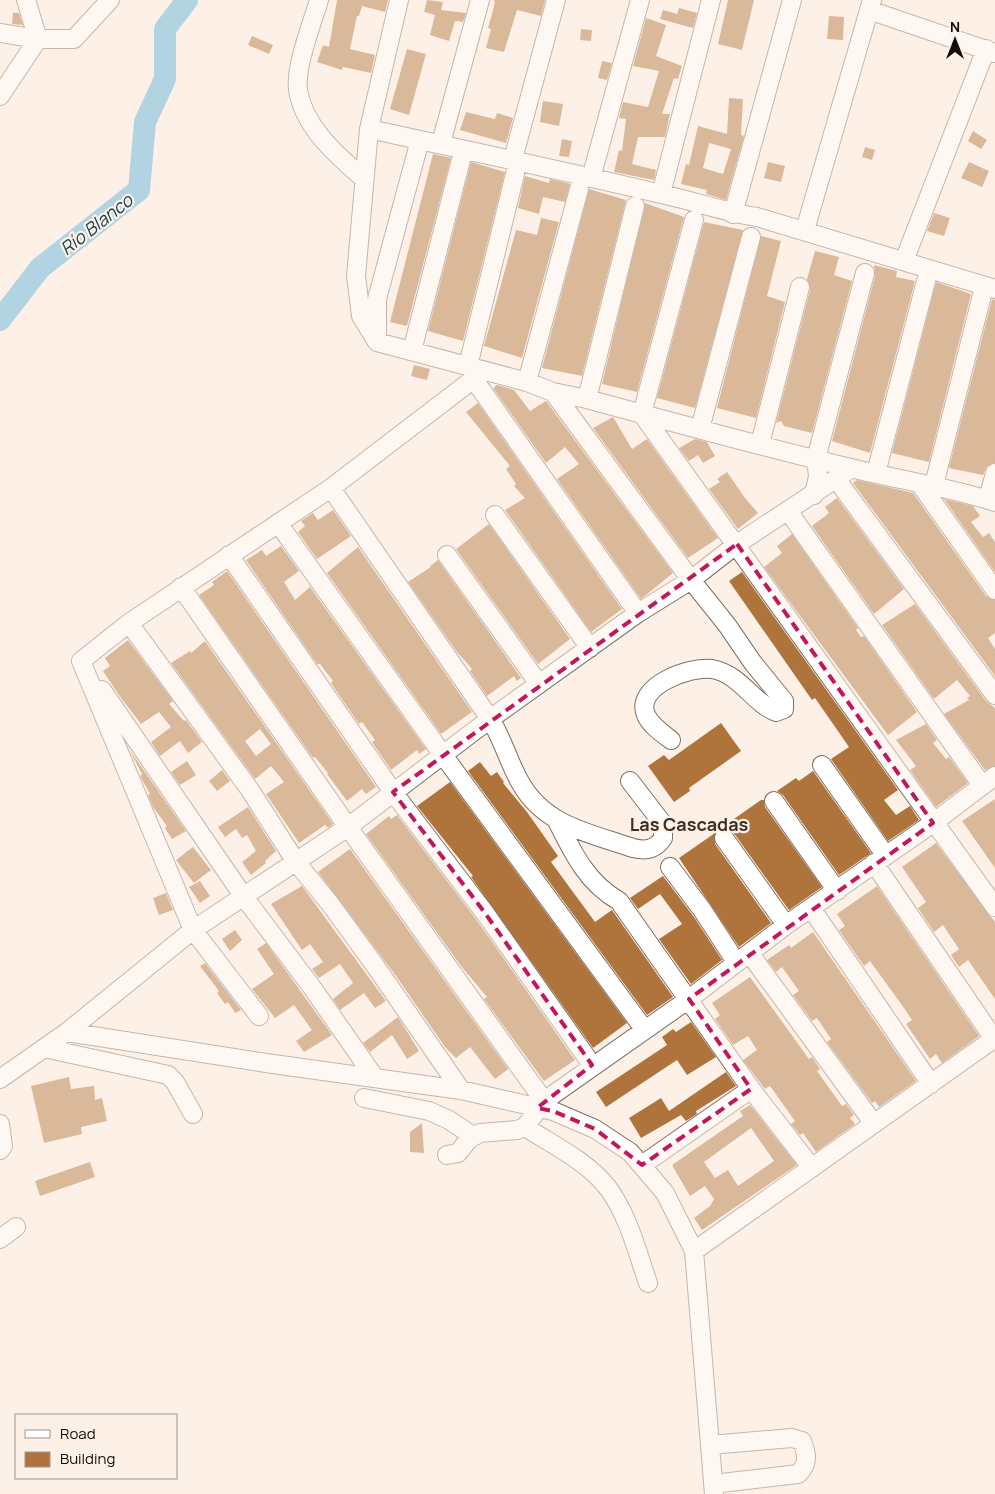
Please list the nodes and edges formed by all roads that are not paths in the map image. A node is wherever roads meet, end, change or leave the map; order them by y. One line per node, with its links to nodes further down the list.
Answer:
1 (26, 0): 12 (street)
2 (319, 0): 20 (street)
3 (399, 0): 15 (street)
4 (480, 0): 17 (street)
5 (556, 0): 19 (street)
6 (640, 0): 21 (street)
7 (711, 0): 22 (street)
8 (792, 0): 24 (street)
9 (102, 4): 12 (street)
10 (871, 5): 13 (street); 26 (street)
11 (0, 33): 12 (street)
12 (38, 39): 14 (street)
13 (990, 51): 28 (street)
14 (0, 96)
15 (368, 129): 16 (street); 20 (street)
16 (420, 140): 17 (street); 33 (street)
17 (441, 143): 19 (street)
18 (462, 156): 34 (street)
19 (514, 167): 21 (street); 35 (street)
20 (364, 179): 33 (street)
21 (585, 183): 22 (street); 36 (street)
22 (661, 194): 24 (street)
23 (635, 206): 38 (street)
24 (733, 214): 26 (street)
25 (694, 220): 39 (street)
26 (805, 230): 28 (street)
27 (751, 237): 40 (street)
28 (904, 261): 32 (street)
29 (865, 273): 42 (street)
30 (926, 281): 44 (street)
31 (800, 287): 41 (street)
32 (988, 292): 47 (street)
33 (377, 342): 34 (street)
34 (412, 351): 35 (street)
35 (475, 372): 36 (street); 48 (street); 60 (street)
36 (527, 382): 37 (street)
37 (553, 392): 38 (street); 57 (street)
38 (587, 399): 39 (street)
39 (642, 414): 40 (street); 54 (street)
40 (700, 429): 41 (street)
41 (760, 444): 42 (street)
42 (816, 458): 43 (street); 49 (street)
43 (852, 468): 44 (street); 46 (street)
44 (876, 473): 47 (street)
45 (995, 473): 50 (street)
46 (837, 480): 49 (street); 65 (street)
47 (927, 485): 50 (street); 59 (street)
48 (331, 488): 53 (street); 66 (street)
49 (814, 495): 51 (street)
50 (991, 500)
51 (788, 511): 54 (street); 70 (street)
52 (495, 515): 62 (street)
53 (278, 523): 55 (street); 68 (street)
54 (737, 544): 57 (street); 75 (street)
55 (229, 554): 58 (street); 72 (street)
56 (447, 555): 64 (street)
57 (691, 580): 60 (street); 67 (street)
58 (181, 587): 61 (street); 76 (street)
59 (995, 590)
60 (638, 613): 62 (street)
61 (129, 623): 63 (street); 79 (street)
62 (590, 648): 64 (street)
63 (82, 661): 82 (street); 86 (street)
64 (540, 684): 66 (street)
65 (995, 695)
66 (490, 719): 68 (street); 74 (street)
67 (671, 740)
68 (443, 755): 72 (street); 90 (street)
69 (822, 765): 78 (street)
70 (988, 780): 75 (street)
71 (630, 781): 74 (street)
72 (393, 792): 76 (street); 94 (street)
73 (774, 801): 81 (street)
74 (557, 821): 88 (street)
75 (934, 822): 78 (street); 83 (street)
76 (348, 827): 79 (street); 101 (street)
77 (724, 838): 85 (street)
78 (880, 860): 81 (street); 92 (street)
79 (296, 862): 82 (street); 99 (street)
80 (670, 867): 87 (street)
81 (837, 891): 84 (street)
82 (244, 897): 86 (street); 95 (street)
83 (995, 907)
84 (811, 908): 85 (street); 97 (street)
85 (786, 925): 87 (street)
86 (193, 930): 89 (street); 91 (street)
87 (743, 958): 88 (street); 104 (street)
88 (689, 999): 90 (street); 98 (street)
89 (259, 1016)
90 (644, 1029): 94 (street)
91 (67, 1032): 93 (street); 95 (street)
92 (994, 1039): 97 (street)
93 (44, 1048): 96 (street); 102 (street)
94 (592, 1066): 101 (street)
95 (375, 1078): 99 (street)
96 (0, 1079)
97 (931, 1084): 104 (street)
98 (751, 1089): 109 (street); 110 (street)
99 (460, 1090): 101 (street)
100 (364, 1098): 106 (street)
101 (540, 1104): 105 (street); 109 (street)
102 (193, 1114)
103 (0, 1124): 107 (street)
104 (874, 1124): 110 (street)
105 (525, 1127): 106 (street); 114 (street)
106 (473, 1136): 108 (street)
107 (0, 1150)
108 (447, 1155)
109 (642, 1165): 113 (street)
110 (812, 1168): 113 (street)
111 (16, 1227): 112 (street)
112 (0, 1239)
113 (694, 1251): 115 (street)
114 (648, 1283)
115 (710, 1445): 116 (street); 116 (street)
116 (713, 1489)

